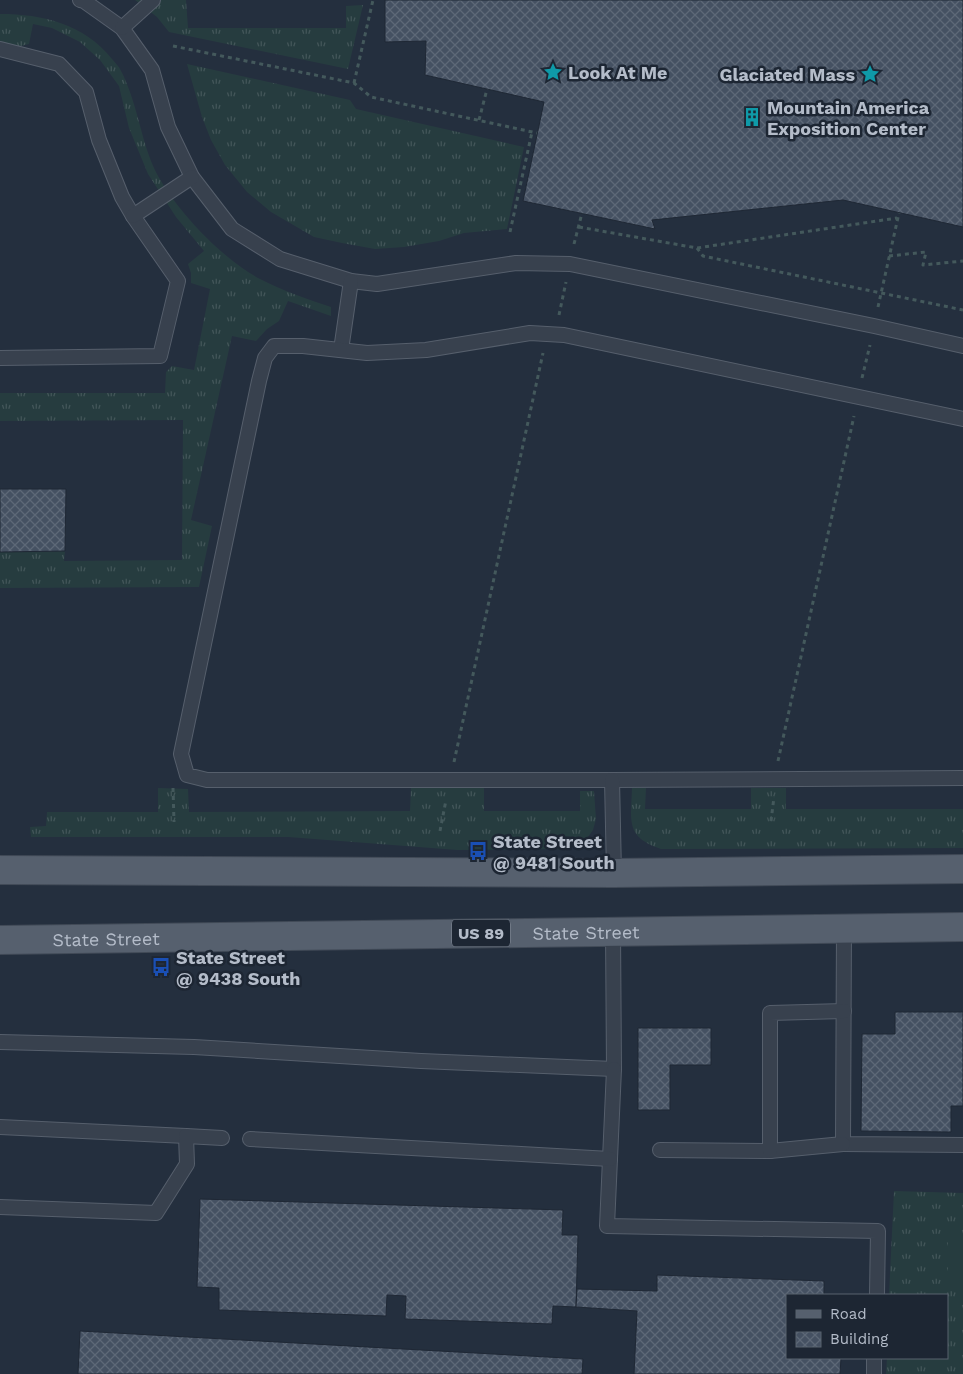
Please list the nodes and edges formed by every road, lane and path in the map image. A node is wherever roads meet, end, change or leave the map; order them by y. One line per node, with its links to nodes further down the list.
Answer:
1 (80, 0): 4 (lane)
2 (153, 0): 4 (lane)
3 (373, 0): 7 (path)
4 (122, 28): 12 (lane)
5 (172, 46): 7 (path)
6 (0, 49): 15 (lane)
7 (354, 83): 9 (path)
8 (487, 88): 9 (path)
9 (478, 120): 10 (path)
10 (532, 132): 11 (path); 18 (path)
11 (537, 133)
12 (192, 177): 15 (lane); 23 (lane)
13 (582, 213): 17 (path)
14 (899, 213): 16 (path)
15 (133, 216): 30 (lane)
16 (898, 218): 19 (path); 20 (path)
17 (579, 227): 19 (path); 22 (path)
18 (510, 232)
19 (697, 248): 24 (path)
20 (889, 256): 21 (path); 24 (path)
21 (963, 261)
22 (570, 264): 23 (lane); 26 (lane); 27 (path)
23 (351, 281): 29 (lane)
24 (881, 293): 25 (path); 26 (path)
25 (963, 310)
26 (874, 326): 28 (lane); 31 (path)
27 (550, 334): 29 (lane); 31 (lane); 35 (path)
28 (963, 346)
29 (341, 350): 35 (lane)
30 (0, 358)
31 (858, 397): 32 (lane); 34 (path)
32 (963, 419)
33 (963, 778): 34 (lane)
34 (776, 779): 36 (lane); 38 (path)
35 (450, 780): 36 (lane); 40 (path)
36 (612, 780): 43 (lane)
37 (173, 785): 39 (path)
38 (771, 821)
39 (174, 822)
40 (440, 831)
41 (0, 870): 43 (main road)
42 (963, 870): 43 (main road)
43 (614, 873)
44 (963, 927): 45 (main road, State Street / US 89)
45 (844, 928): 46 (main road, State Street / US 89); 48 (lane)
46 (613, 931): 47 (main road, State Street / US 89); 50 (lane)
47 (0, 940)
48 (844, 1011): 55 (lane); 58 (lane)
49 (0, 1042): 50 (lane)
50 (614, 1069): 59 (lane)
51 (0, 1127): 52 (lane)
52 (186, 1136): 53 (lane); 60 (lane)
53 (222, 1138)
54 (250, 1139): 59 (lane)
55 (843, 1144): 56 (lane); 58 (lane)
56 (963, 1146)
57 (660, 1150): 58 (lane)
58 (770, 1151)
59 (610, 1159): 61 (lane)
60 (0, 1207)
61 (876, 1294)
62 (874, 1359): 63 (lane)
63 (874, 1374)

